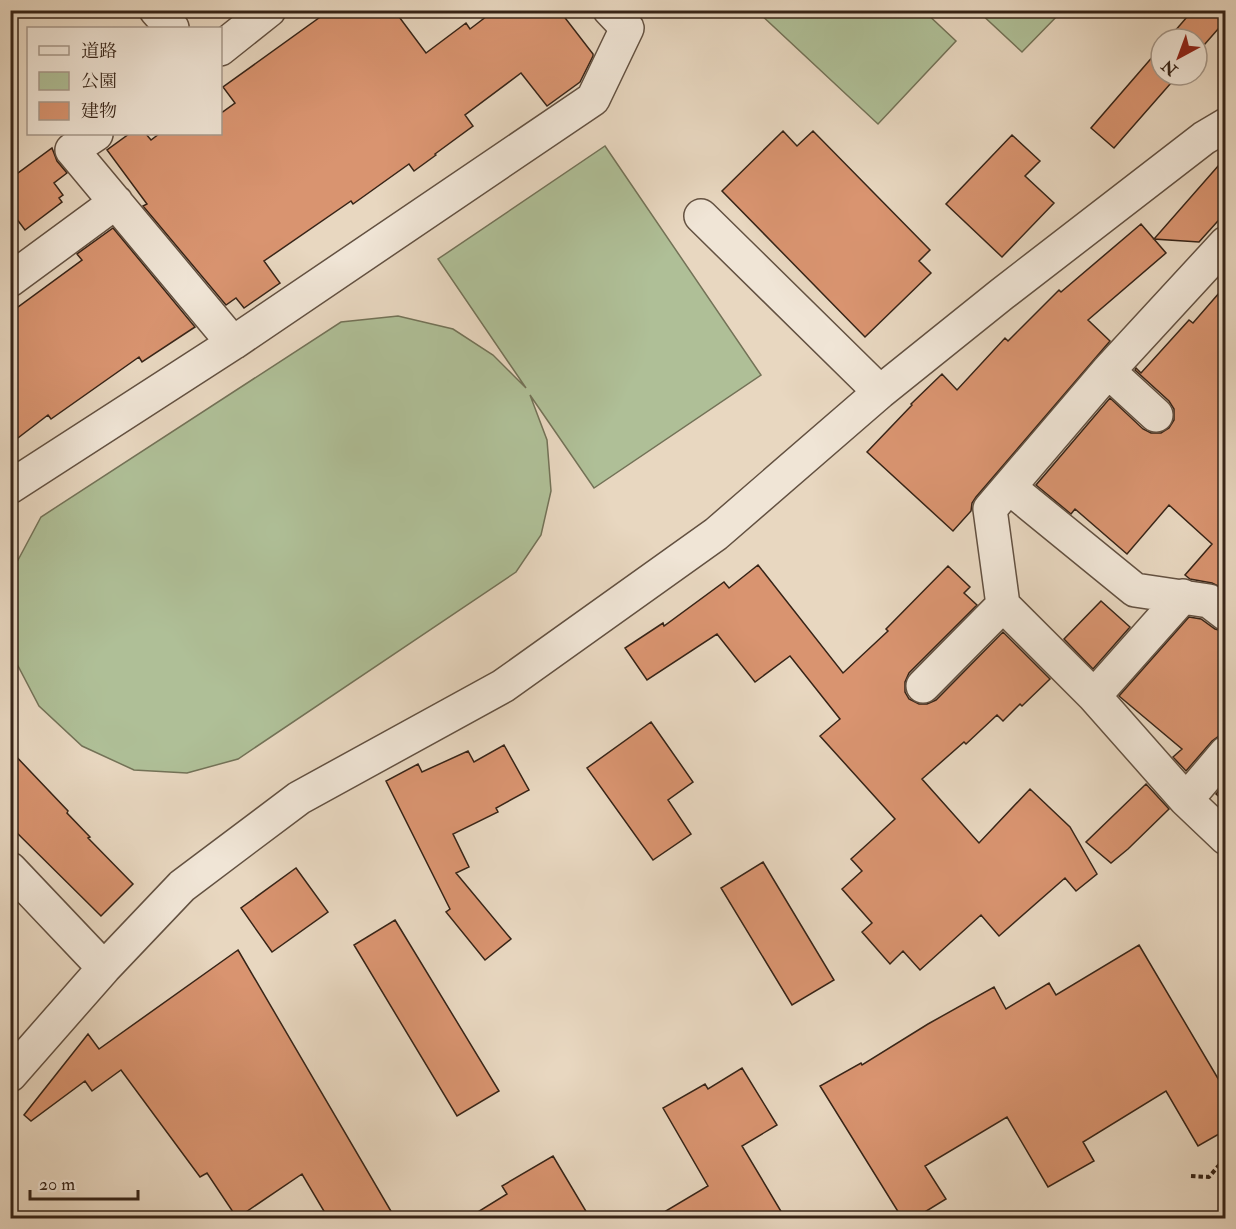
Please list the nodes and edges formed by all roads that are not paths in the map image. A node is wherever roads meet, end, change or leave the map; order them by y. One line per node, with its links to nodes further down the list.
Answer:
1 (156, 10): 4 (street)
2 (269, 10): 5 (street)
3 (610, 10): 12 (street)
4 (171, 27)
5 (222, 47)
6 (1226, 125): 14 (street)
7 (94, 135): 8 (street)
8 (116, 202): 11 (street); 12 (street)
9 (701, 216): 14 (street)
10 (1220, 258): 13 (street)
11 (10, 280)
12 (233, 343): 16 (street)
13 (1108, 371): 15 (street); 17 (street)
14 (880, 392): 27 (street)
15 (1156, 415)
16 (10, 488)
17 (1010, 488): 18 (street); 19 (street)
18 (1183, 596): 20 (street); 22 (street)
19 (1003, 605): 21 (street); 22 (street)
20 (1226, 614)
21 (923, 686)
22 (1094, 696): 24 (street)
23 (1226, 753): 24 (street)
24 (1186, 800): 25 (street)
25 (1226, 838)
26 (10, 869): 27 (street)
27 (104, 968): 28 (street)
28 (10, 1075)

